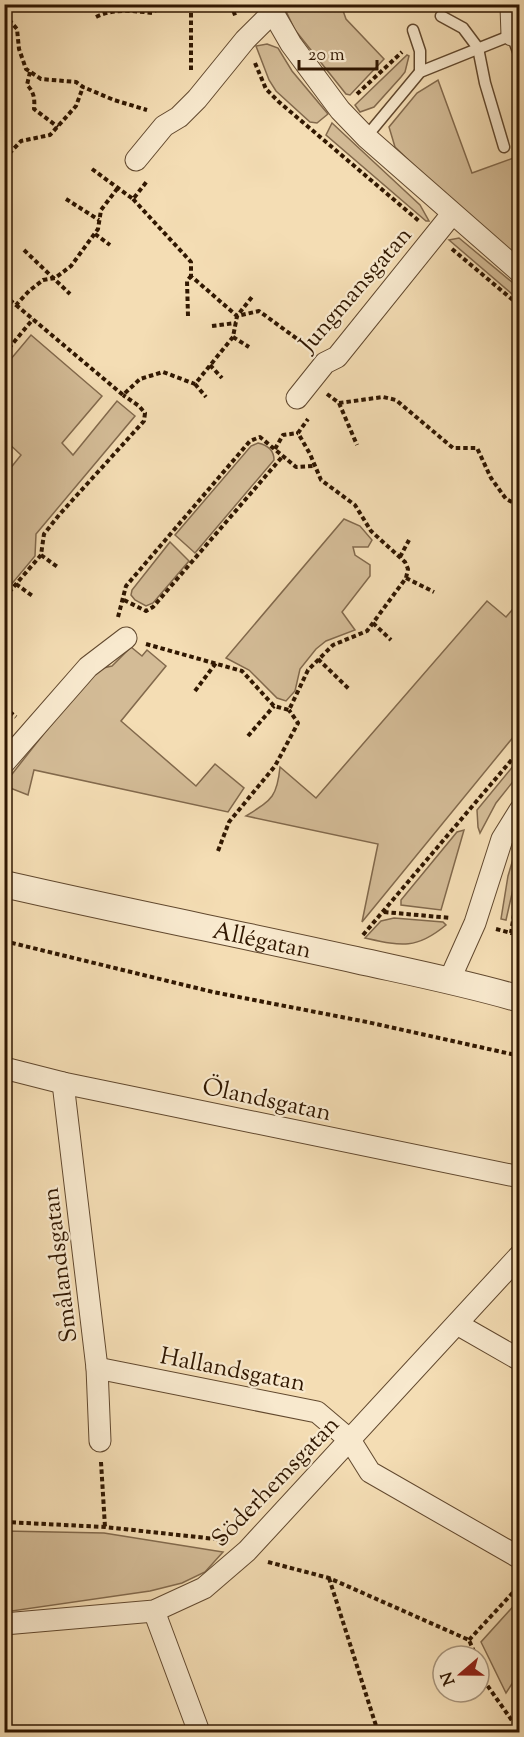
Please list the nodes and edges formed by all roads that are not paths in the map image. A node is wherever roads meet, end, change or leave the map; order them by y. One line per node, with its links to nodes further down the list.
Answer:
1 (518, 4): 5 (street)
2 (270, 9): 9 (street); 11 (street)
3 (441, 16): 6 (lane)
4 (413, 30): 8 (lane)
5 (512, 35): 6 (lane); 7 (lane)
6 (478, 48): 8 (lane); 10 (lane)
7 (519, 57)
8 (420, 72): 9 (lane)
9 (366, 137): 12 (street)
10 (504, 147)
11 (136, 160)
12 (452, 214): 13 (street); 14 (street, Jungmansgatan)
13 (519, 272)
14 (297, 398)
15 (126, 638): 16 (street)
16 (4, 763)
17 (519, 810): 19 (street)
18 (4, 884): 19 (street, Allégatan)
19 (449, 981): 20 (street, Allégatan)
20 (519, 999)
21 (4, 1068): 22 (street, Ölandsgatan)
22 (63, 1083): 23 (street, Ölandsgatan); 27 (street, Smålandsgatan)
23 (519, 1177)
24 (519, 1255): 25 (street, Söderhemsgatan)
25 (457, 1324): 26 (street); 28 (street, Söderhemsgatan)
26 (519, 1360)
27 (97, 1368): 28 (street, Hallandsgatan); 29 (street, Smålandsgatan)
28 (350, 1440): 30 (street, Hallandsgatan); 31 (street, Söderhemsgatan)
29 (100, 1441)
30 (519, 1558)
31 (154, 1611): 32 (street, Söderhemsgatan); 33 (street)
32 (4, 1624)
33 (199, 1732)

